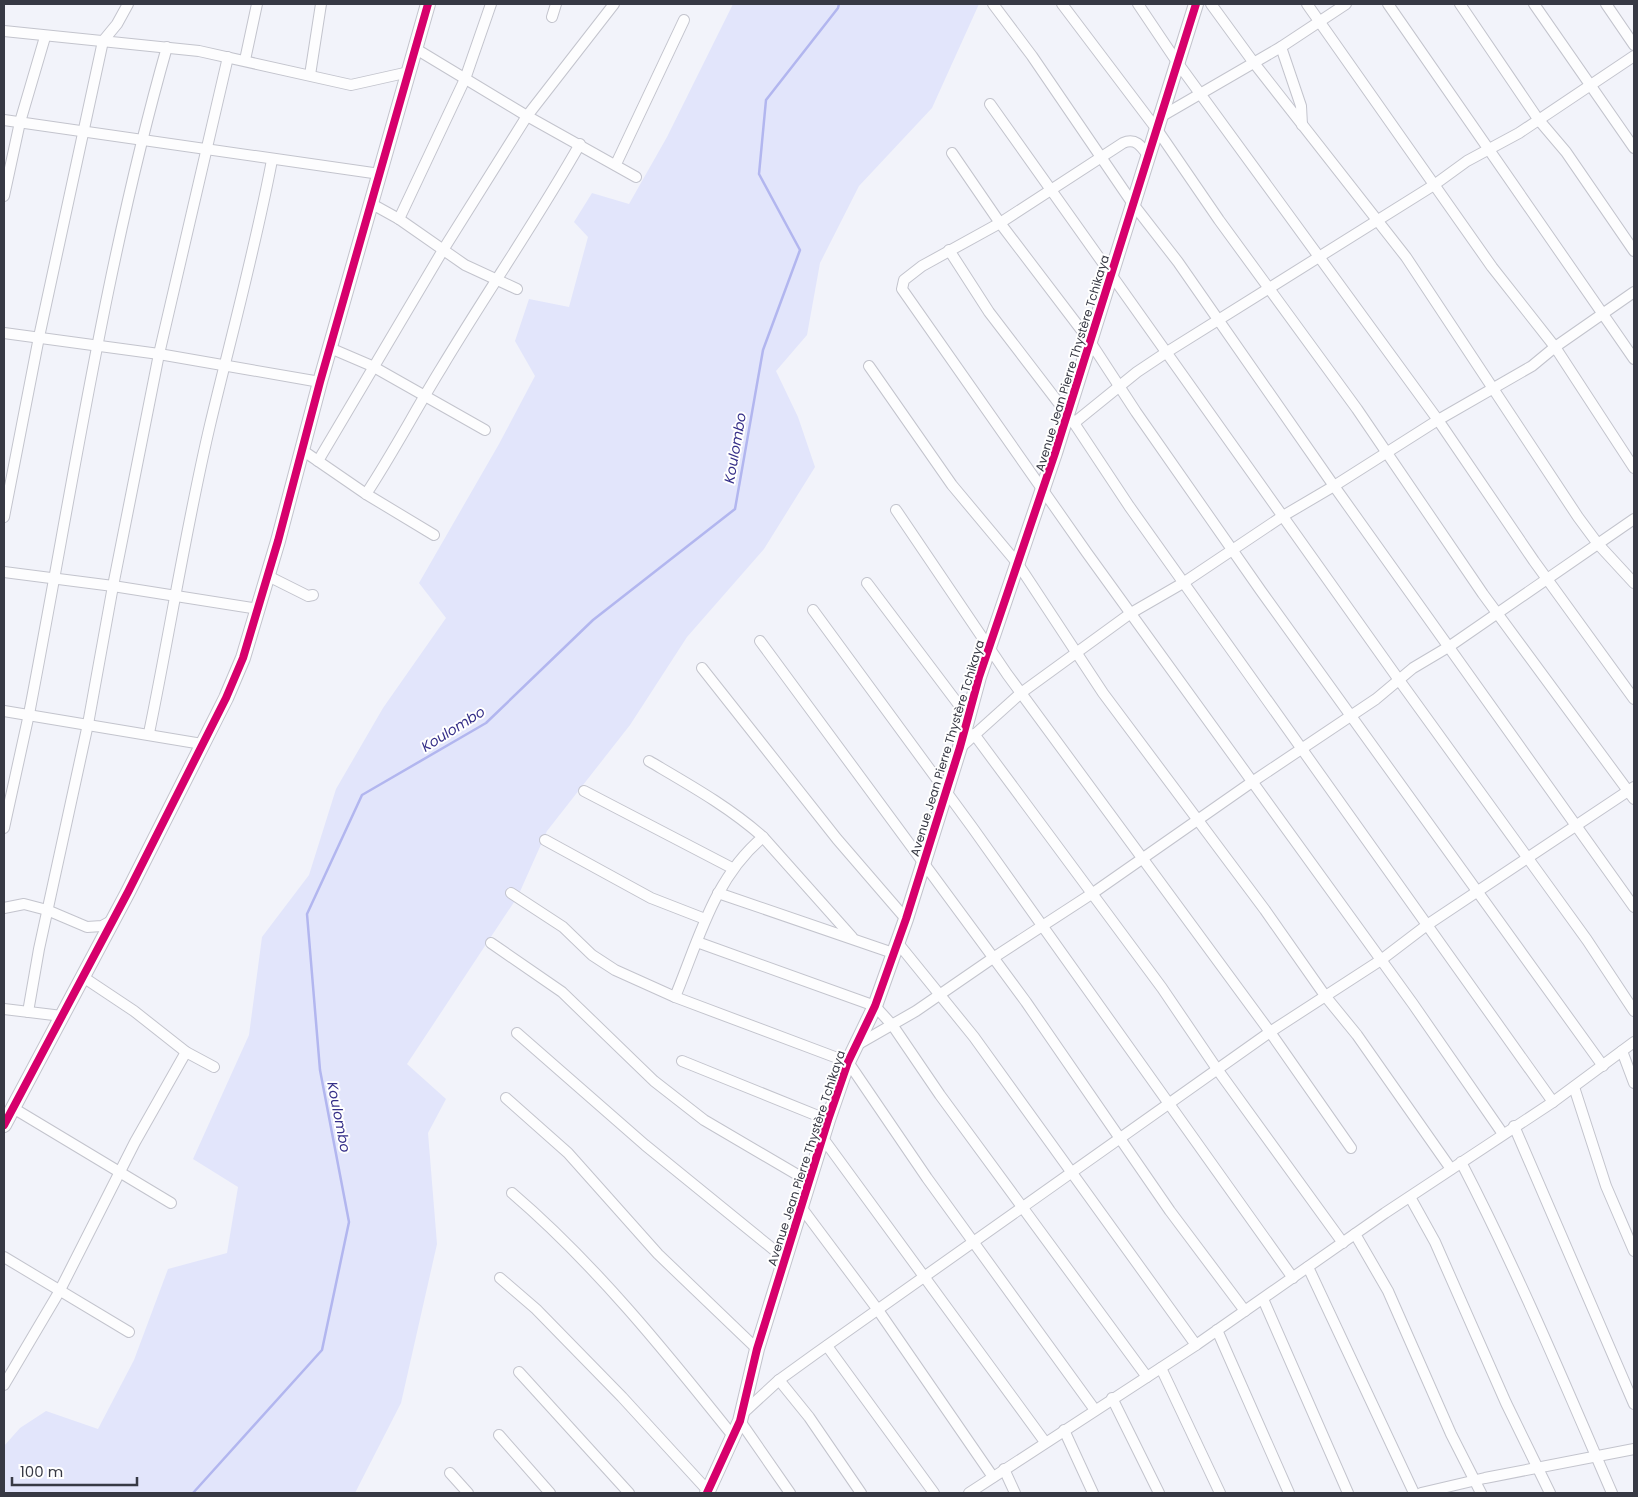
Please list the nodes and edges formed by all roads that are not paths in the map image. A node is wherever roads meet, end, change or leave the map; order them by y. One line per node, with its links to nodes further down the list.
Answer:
1 (128, 4): 24 (street)
2 (257, 4): 31 (street)
3 (322, 4): 35 (street)
4 (428, 4): 28 (street)
5 (491, 4): 36 (street)
6 (556, 4): 19 (street)
7 (614, 4): 40 (street)
8 (993, 4): 54 (street)
9 (1062, 4): 47 (street)
10 (1138, 4): 32 (street)
11 (1196, 4): 32 (street, Avenue Jean Pierre Thystère Tchikaya)
12 (1211, 4): 33 (street)
13 (1307, 4): 21 (street)
14 (1346, 4): 21 (street)
15 (1388, 4): 52 (street)
16 (1460, 4): 42 (street)
17 (1534, 4): 37 (street)
18 (1606, 4): 25 (street)
19 (552, 17)
20 (684, 20): 57 (street)
21 (1319, 21): 27 (street); 60 (street)
22 (4, 32): 23 (street)
23 (45, 37): 24 (street); 44 (street)
24 (104, 41): 26 (street); 46 (street)
25 (1634, 45)
26 (167, 46): 30 (street); 48 (street)
27 (1281, 47): 33 (street); 45 (street)
28 (416, 50): 34 (street); 36 (street)
29 (1634, 56): 37 (street)
30 (228, 57): 31 (street); 51 (street)
31 (245, 60): 35 (street)
32 (1177, 62): 38 (street); 41 (street, Avenue Jean Pierre Thystère Tchikaya)
33 (1254, 63): 38 (street); 45 (street)
34 (409, 72): 35 (street); 58 (street)
35 (310, 75)
36 (465, 79): 40 (street); 65 (street)
37 (1591, 84): 42 (street); 50 (street)
38 (1201, 94): 41 (street); 71 (street)
39 (990, 104): 61 (street)
40 (527, 116): 49 (street); 68 (street)
41 (1162, 116): 47 (street, Avenue Jean Pierre Thystère Tchikaya)
42 (1538, 119): 52 (street); 70 (street)
43 (4, 120): 44 (street)
44 (20, 122): 46 (street); 62 (street)
45 (1302, 125): 66 (street)
46 (84, 131): 48 (street); 80 (street)
47 (1158, 131): 55 (street, Avenue Jean Pierre Thystère Tchikaya); 74 (street)
48 (140, 140): 51 (street); 82 (street)
49 (580, 144): 57 (street); 73 (street)
50 (1634, 148)
51 (205, 150): 56 (street); 86 (street)
52 (1490, 150): 60 (street); 77 (street)
53 (952, 153): 67 (street)
54 (1100, 157): 55 (street); 61 (street); 64 (street)
55 (1149, 157): 64 (street, Avenue Jean Pierre Thystère Tchikaya)
56 (272, 160): 58 (street); 88 (street)
57 (616, 164): 59 (street)
58 (380, 174): 63 (street)
59 (636, 177)
60 (1434, 185): 66 (street); 83 (street)
61 (1052, 190): 67 (street); 72 (street)
62 (4, 196)
63 (372, 204): 65 (street); 84 (street)
64 (1133, 204): 72 (street, Avenue Jean Pierre Thystère Tchikaya); 78 (street)
65 (399, 219): 68 (street)
66 (1376, 221): 71 (street); 93 (street)
67 (1000, 223): 69 (street); 81 (street)
68 (443, 250): 73 (street); 89 (street)
69 (949, 250): 95 (street); 103 (street)
70 (1634, 251)
71 (1319, 257): 74 (street); 96 (street)
72 (1111, 274): 81 (street, Avenue Jean Pierre Thystère Tchikaya); 85 (street)
73 (497, 280): 75 (street); 94 (street)
74 (1270, 287): 78 (street); 99 (street)
75 (517, 289)
76 (1634, 292): 77 (street)
77 (1603, 313): 83 (street); 87 (street)
78 (1219, 321): 85 (street); 102 (street)
79 (4, 332): 80 (street)
80 (39, 338): 82 (street); 107 (street)
81 (1089, 340): 92 (street); 95 (street, Avenue Jean Pierre Thystère Tchikaya)
82 (98, 346): 86 (street); 115 (street)
83 (1555, 347): 93 (street); 101 (street)
84 (330, 348): 89 (street); 91 (street)
85 (1167, 352): 92 (street); 106 (street)
86 (159, 354): 88 (street); 120 (street)
87 (1634, 359)
88 (226, 366): 91 (street); 121 (street)
89 (372, 366): 94 (street); 100 (street)
90 (869, 366): 112 (street)
91 (320, 382): 98 (street)
92 (1119, 386): 95 (street); 111 (street)
93 (1493, 386): 96 (street); 110 (street)
94 (426, 395): 97 (street); 104 (street)
95 (1071, 419): 103 (street, Avenue Jean Pierre Thystère Tchikaya); 118 (street)
96 (1438, 420): 99 (street); 116 (street)
97 (485, 430)
98 (302, 450): 100 (street); 114 (street)
99 (1387, 452): 102 (street); 126 (street)
100 (318, 461): 104 (street)
101 (1634, 468)
102 (1334, 486): 106 (street); 128 (street)
103 (1043, 491): 112 (street, Avenue Jean Pierre Thystère Tchikaya); 125 (street)
104 (366, 494): 109 (street)
105 (896, 510): 129 (street)
106 (1283, 516): 111 (street); 132 (street)
107 (4, 517)
108 (1634, 519): 110 (street)
109 (434, 535)
110 (1598, 544): 116 (street); 119 (street)
111 (1232, 549): 118 (street); 137 (street)
112 (1018, 564): 129 (street, Avenue Jean Pierre Thystère Tchikaya); 130 (street)
113 (4, 572): 115 (street)
114 (268, 576): 122 (street); 123 (street)
115 (53, 578): 120 (street); 136 (street)
116 (1547, 579): 126 (street); 134 (street)
117 (867, 583): 138 (street)
118 (1183, 583): 125 (street); 144 (street)
119 (1634, 583)
120 (113, 586): 121 (street); 139 (street)
121 (174, 595): 123 (street); 140 (street)
122 (313, 595)
123 (258, 609): 142 (street)
124 (813, 610): 148 (street)
125 (1131, 613): 130 (street); 146 (street)
126 (1498, 614): 128 (street); 149 (street)
127 (760, 641): 157 (street)
128 (1450, 646): 132 (street); 151 (street)
129 (988, 647): 133 (street); 138 (street, Avenue Jean Pierre Thystère Tchikaya)
130 (1077, 653): 133 (street); 150 (street)
131 (702, 668): 167 (street)
132 (1399, 680): 137 (street); 155 (street)
133 (1021, 693): 141 (street); 156 (street)
134 (1634, 699)
135 (4, 711): 136 (street)
136 (28, 715): 139 (street); 152 (street)
137 (1351, 716): 144 (street); 159 (street)
138 (968, 717): 143 (street, Avenue Jean Pierre Thystère Tchikaya)
139 (88, 724): 140 (street); 165 (street)
140 (150, 733): 142 (street)
141 (974, 734): 143 (street); 162 (street)
142 (202, 744): 168 (street)
143 (960, 747): 148 (street, Avenue Jean Pierre Thystère Tchikaya)
144 (1303, 749): 146 (street); 169 (street)
145 (649, 760): 153 (street)
146 (1252, 782): 150 (street); 176 (street)
147 (584, 791): 158 (street)
148 (945, 791): 157 (street, Avenue Jean Pierre Thystère Tchikaya); 170 (street)
149 (1632, 793): 151 (street)
150 (1198, 820): 156 (street); 180 (street)
151 (1576, 826): 155 (street); 163 (street)
152 (4, 828)
153 (763, 837): 158 (street); 171 (street)
154 (544, 840): 166 (street)
155 (1528, 858): 159 (street); 183 (street)
156 (1143, 859): 162 (street); 187 (street)
157 (924, 862): 167 (street, Avenue Jean Pierre Thystère Tchikaya); 175 (street)
158 (732, 868): 161 (street)
159 (1479, 892): 169 (street); 195 (street)
160 (512, 893): 179 (street)
161 (718, 893): 166 (street); 171 (street)
162 (1093, 893): 170 (street); 197 (street)
163 (1634, 907)
164 (4, 908): 165 (street)
165 (47, 910): 168 (street); 184 (street)
166 (705, 919): 172 (street)
167 (906, 919): 174 (street, Avenue Jean Pierre Thystère Tchikaya)
168 (113, 920): 177 (street)
169 (1427, 925): 176 (street); 201 (street)
170 (1042, 926): 175 (street); 202 (street)
171 (852, 937): 174 (street)
172 (696, 942): 179 (street); 181 (street)
173 (491, 944): 215 (street)
174 (895, 947): 178 (street); 181 (street, Avenue Jean Pierre Thystère Tchikaya)
175 (993, 958): 178 (street); 209 (street)
176 (1380, 960): 180 (street); 207 (street)
177 (83, 977): 185 (street); 192 (street)
178 (941, 995): 186 (street); 214 (street)
179 (676, 997): 194 (street)
180 (1326, 997): 187 (street); 212 (street)
181 (875, 1006): 186 (street); 190 (street, Avenue Jean Pierre Thystère Tchikaya)
182 (4, 1009): 184 (street)
183 (1634, 1010)
184 (28, 1012): 185 (street)
185 (62, 1016): 203 (street)
186 (893, 1026): 190 (street); 220 (street)
187 (1270, 1032): 197 (street); 210 (street)
188 (517, 1033): 226 (street)
189 (1634, 1042): 191 (street)
190 (855, 1046): 194 (street, Avenue Jean Pierre Thystère Tchikaya)
191 (1622, 1051): 195 (street); 198 (street)
192 (186, 1052): 196 (street); 213 (street)
193 (682, 1061): 204 (street)
194 (848, 1062): 204 (street, Avenue Jean Pierre Thystère Tchikaya); 222 (street)
195 (1603, 1066): 199 (street)
196 (214, 1067)
197 (1217, 1069): 202 (street); 223 (street)
198 (1634, 1083)
199 (1574, 1087): 201 (street); 224 (street)
200 (506, 1098): 239 (street)
201 (1553, 1102): 206 (street)
202 (1169, 1104): 209 (street); 230 (street)
203 (13, 1108): 205 (street); 213 (street)
204 (828, 1120): 208 (street, Avenue Jean Pierre Thystère Tchikaya)
205 (4, 1126)
206 (1514, 1126): 207 (street); 246 (street)
207 (1503, 1134): 211 (street)
208 (822, 1137): 215 (street, Avenue Jean Pierre Thystère Tchikaya); 228 (street)
209 (1121, 1138): 214 (street); 234 (street)
210 (1351, 1148)
211 (1461, 1162): 212 (street); 254 (street)
212 (1451, 1169): 217 (street)
213 (120, 1171): 218 (street); 231 (street)
214 (1071, 1173): 220 (street); 237 (street)
215 (808, 1181): 219 (street, Avenue Jean Pierre Thystère Tchikaya)
216 (512, 1192): 251 (street)
217 (1410, 1197): 221 (street); 255 (street)
218 (171, 1203)
219 (801, 1207): 226 (street, Avenue Jean Pierre Thystère Tchikaya); 233 (street)
220 (1023, 1208): 222 (street); 242 (street)
221 (1355, 1234): 223 (street); 259 (street)
222 (974, 1243): 228 (street); 247 (street)
223 (1343, 1243): 227 (street)
224 (1634, 1251)
225 (4, 1257): 231 (street)
226 (784, 1258): 239 (street, Avenue Jean Pierre Thystère Tchikaya)
227 (1308, 1267): 230 (street); 274 (street)
228 (924, 1275): 233 (street); 252 (street)
229 (500, 1278): 260 (street)
230 (1293, 1278): 232 (street)
231 (59, 1292): 236 (street); 244 (street)
232 (1263, 1298): 234 (street); 273 (street)
233 (878, 1310): 238 (street); 258 (street)
234 (1245, 1311): 235 (street)
235 (1217, 1330): 237 (street); 272 (street)
236 (129, 1332)
237 (1196, 1345): 240 (street)
238 (827, 1346): 243 (street); 266 (street)
239 (757, 1349): 248 (street, Avenue Jean Pierre Thystère Tchikaya)
240 (1161, 1368): 242 (street); 271 (street)
241 (519, 1372): 263 (street)
242 (1147, 1377): 245 (street)
243 (779, 1380): 248 (street); 265 (street)
244 (4, 1385)
245 (1112, 1398): 247 (street); 270 (street)
246 (1634, 1404)
247 (1094, 1410): 249 (street)
248 (741, 1417): 251 (street, Avenue Jean Pierre Thystère Tchikaya); 264 (street)
249 (1064, 1430): 252 (street); 269 (street)
250 (499, 1435): 262 (street)
251 (733, 1436): 260 (street, Avenue Jean Pierre Thystère Tchikaya)
252 (1045, 1442): 256 (street)
253 (1634, 1449): 254 (street)
254 (1596, 1457): 255 (street); 278 (street)
255 (1540, 1468): 259 (street); 277 (street)
256 (1004, 1470): 258 (street); 268 (street)
257 (450, 1473): 261 (street)
258 (994, 1477): 267 (street)
259 (1475, 1480): 275 (street); 276 (street)
260 (708, 1492)
261 (468, 1493)
262 (550, 1493)
263 (628, 1493)
264 (790, 1493)
265 (861, 1493)
266 (934, 1493)
267 (969, 1493)
268 (1015, 1493)
269 (1092, 1493)
270 (1159, 1493)
271 (1220, 1493)
272 (1289, 1493)
273 (1348, 1493)
274 (1414, 1493)
275 (1421, 1493)
276 (1481, 1493)
277 (1550, 1493)
278 (1612, 1493)

